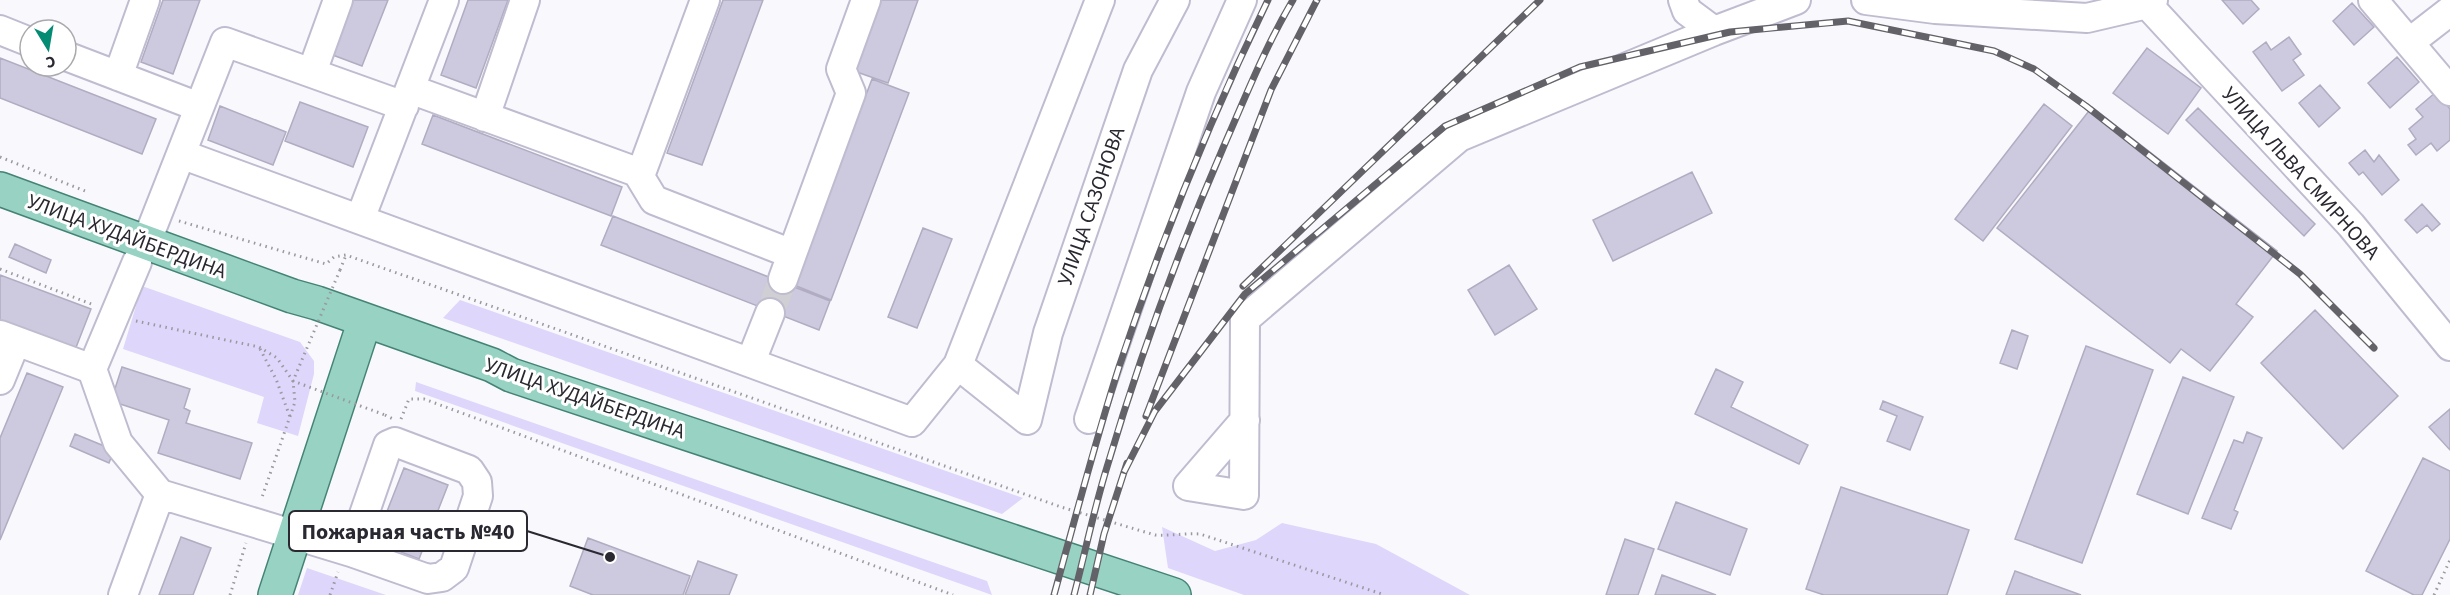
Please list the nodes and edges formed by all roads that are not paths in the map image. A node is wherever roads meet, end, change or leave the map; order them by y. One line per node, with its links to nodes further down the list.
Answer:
1 (145, 0): 22 (street)
2 (338, 0): 21 (street)
3 (444, 0): 24 (street)
4 (525, 0): 26 (street)
5 (705, 0): 28 (street)
6 (866, 0): 28 (street)
7 (1100, 0): 39 (street)
8 (1174, 0): 39 (street, УЛИЦА САЗОНОВА)
9 (1242, 0): 43 (street)
10 (1683, 0): 17 (street)
11 (1796, 0): 17 (street)
12 (1866, 0): 14 (street)
13 (2373, 0): 19 (street)
14 (2150, 2): 37 (street, УЛИЦА ЛЬВА СМИРНОВА)
15 (2450, 10): 19 (street)
16 (0, 30): 18 (street)
17 (1714, 31): 44 (street)
18 (18, 37)
19 (2410, 42): 23 (street)
20 (78, 61): 22 (street)
21 (312, 72): 24 (street); 25 (street)
22 (118, 76): 25 (street)
23 (2450, 91)
24 (407, 97): 26 (street); 31 (street)
25 (199, 107): 27 (street)
26 (485, 117): 28 (street)
27 (181, 154): 31 (street); 32 (street)
28 (640, 176)
29 (0, 189): 32 (main road, УЛИЦА ХУДАЙБЕРДИНА)
30 (0, 212): 32 (main road, УЛИЦА ХУДАЙБЕРДИНА)
31 (360, 219): 38 (street)
32 (142, 252): 33 (main road, УЛИЦА ХУДАЙБЕРДИНА); 35 (main road, УЛИЦА ХУДАЙБЕРДИНА); 40 (street)
33 (292, 296): 35 (main road); 41 (main road, УЛИЦА ХУДАЙБЕРДИНА)
34 (770, 313): 38 (street)
35 (360, 334): 41 (main road); 46 (main road); 50 (main road, УЛИЦА ХУДАЙБЕРДИНА)
36 (8, 338): 40 (street); 42 (street)
37 (2450, 346)
38 (751, 362): 39 (street)
39 (958, 365)
40 (92, 369): 45 (street)
41 (511, 375): 51 (main road, УЛИЦА ХУДАЙБЕРДИНА)
42 (0, 380)
43 (1089, 419)
44 (1245, 420)
45 (160, 494): 46 (street); 48 (street)
46 (294, 535): 47 (street); 49 (main road)
47 (351, 552): 47 (street)
48 (123, 595)
49 (275, 595)
50 (1108, 595)
51 (1174, 595)

